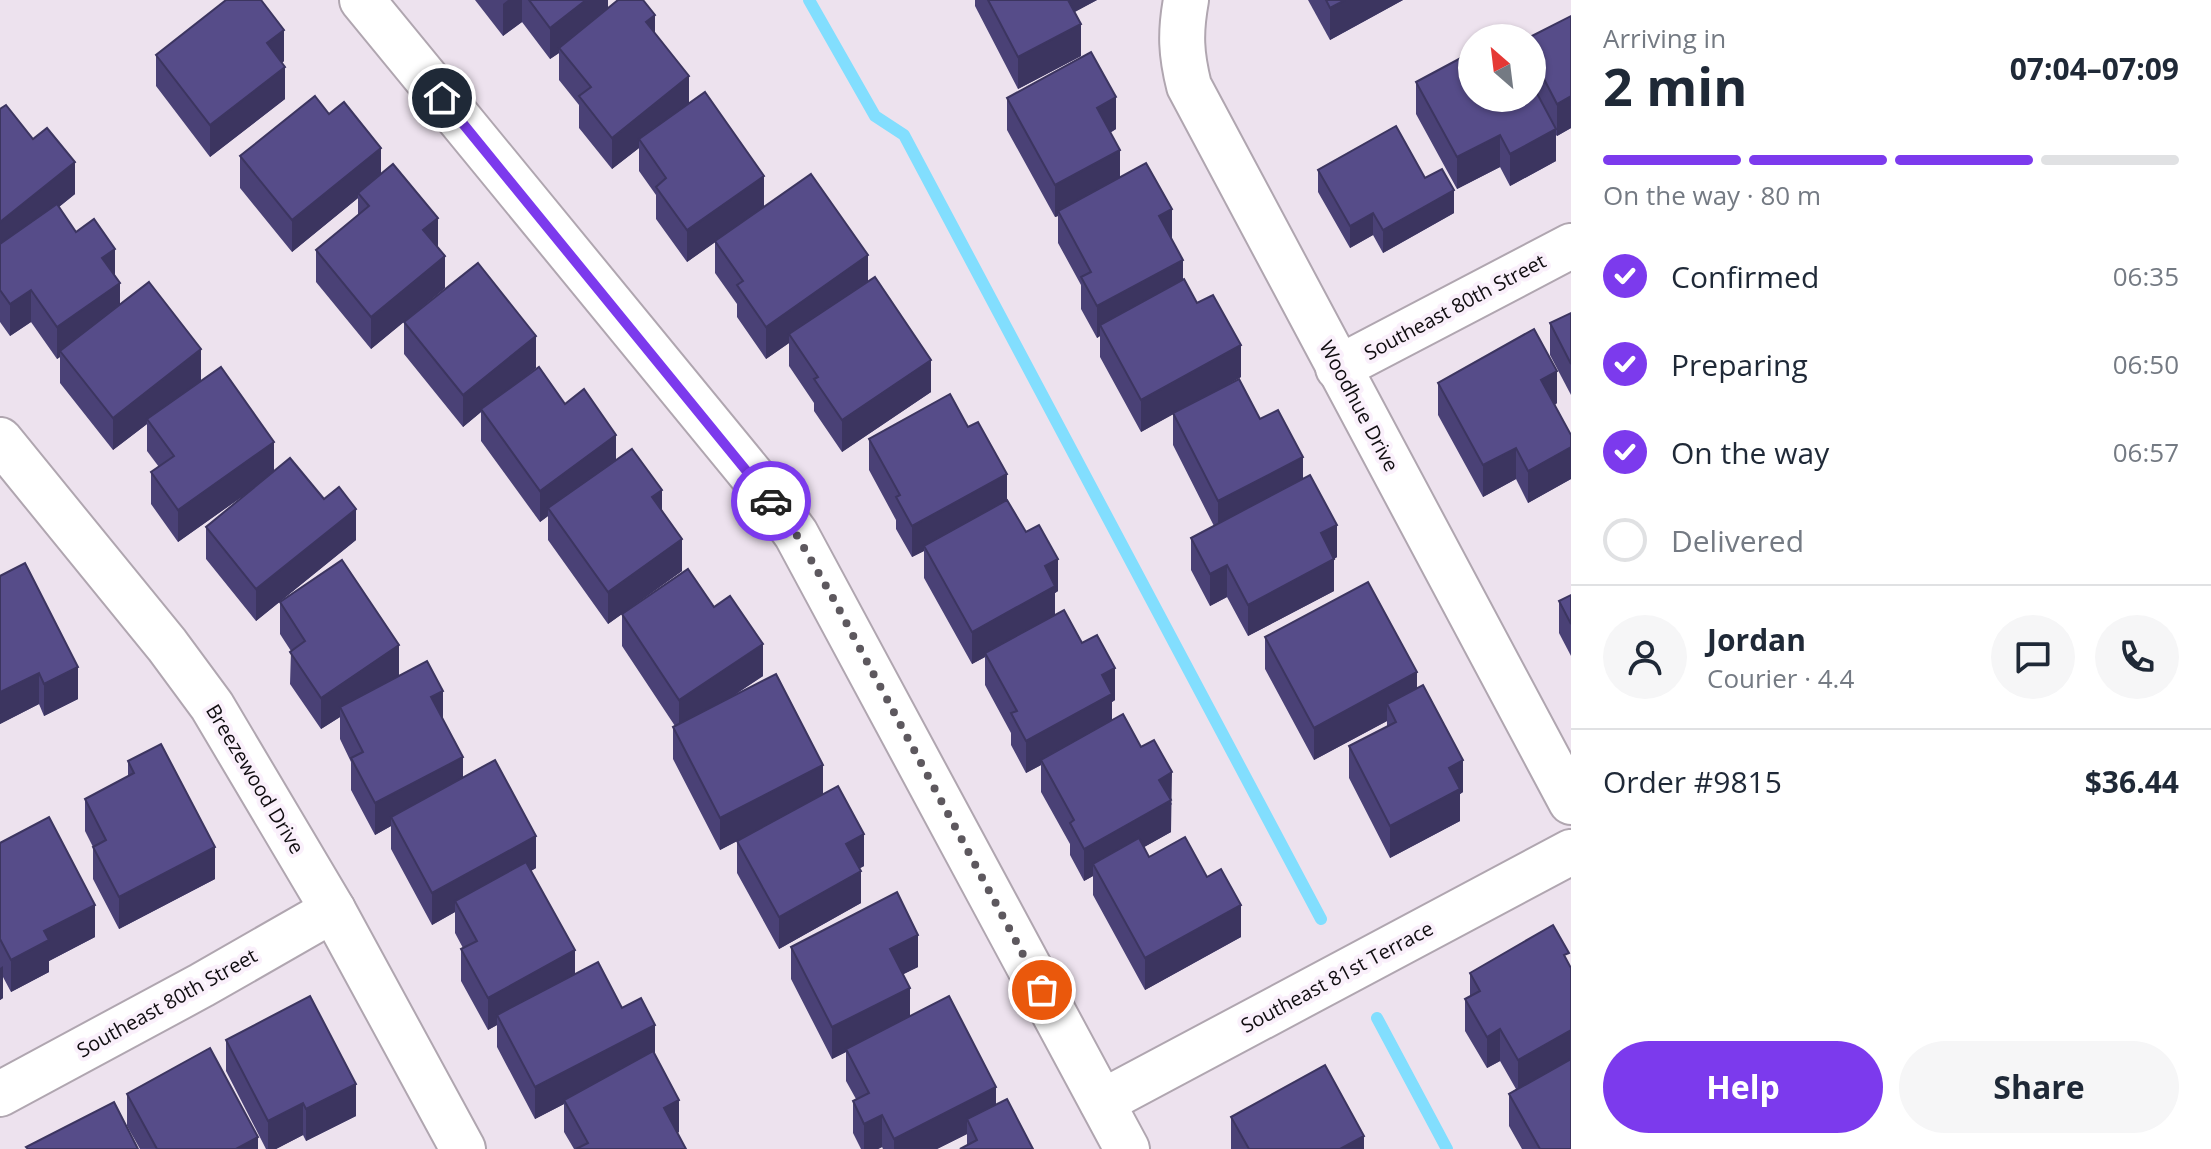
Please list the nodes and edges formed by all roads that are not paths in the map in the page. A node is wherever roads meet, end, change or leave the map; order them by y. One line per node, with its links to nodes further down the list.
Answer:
1 (362, 0): 10 (street)
2 (1186, 0): 4 (street, Woodhue Drive)
3 (1571, 246): 4 (street, Southeast 80th Street)
4 (1338, 368): 6 (street, Woodhue Drive)
5 (1, 444): 8 (street, Breezewood Drive)
6 (1571, 802)
7 (1571, 852): 10 (street, Southeast 81st Terrace)
8 (333, 910): 9 (street, Southeast 80th Street); 11 (street, Breezewood Drive)
9 (0, 1094)
10 (1102, 1102): 12 (street)
11 (463, 1149)
12 (1127, 1149)

